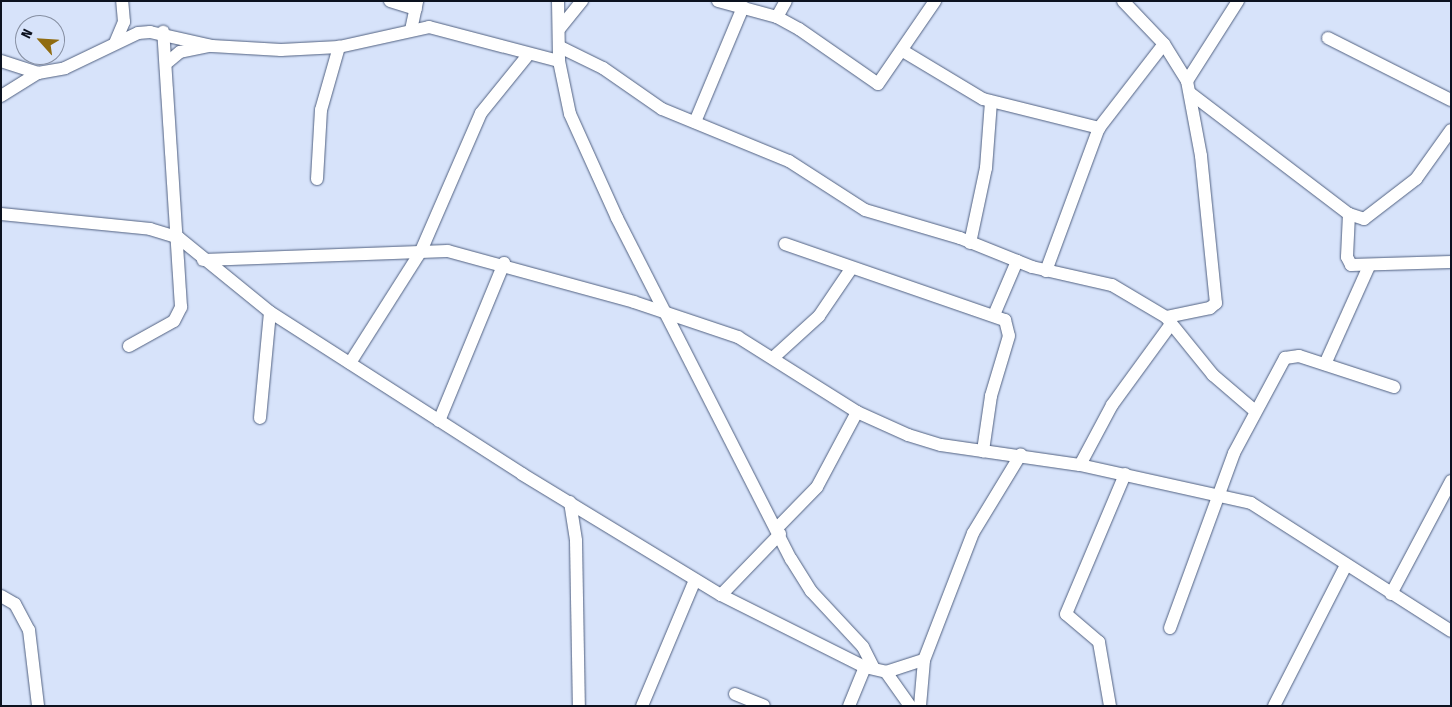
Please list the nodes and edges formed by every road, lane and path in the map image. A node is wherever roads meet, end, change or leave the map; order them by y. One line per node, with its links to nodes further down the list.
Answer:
1 (122, 1): 13 (street)
2 (390, 1): 10 (street)
3 (558, 1): 14 (street)
4 (582, 1): 14 (street)
5 (718, 1): 11 (street)
6 (786, 1): 12 (street)
7 (935, 1): 24 (street)
8 (1124, 1): 20 (street)
9 (1238, 1): 30 (street)
10 (417, 5): 15 (street)
11 (743, 7): 12 (street); 34 (street)
12 (776, 17): 24 (street)
13 (124, 22): 17 (street); 19 (street)
14 (560, 28): 23 (street)
15 (411, 30): 22 (street); 25 (street)
16 (163, 32): 17 (street); 21 (street); 28 (street)
17 (138, 33): 19 (street)
18 (1328, 38): 32 (street)
19 (115, 43): 29 (street)
20 (1164, 44): 30 (street); 35 (street)
21 (212, 46): 22 (street); 28 (street)
22 (339, 47): 37 (street)
23 (560, 47): 27 (street); 34 (street)
24 (903, 51): 33 (street)
25 (528, 55): 27 (street); 43 (street)
26 (1, 61): 29 (street)
27 (559, 61): 52 (street)
28 (168, 62): 40 (street)
29 (38, 72): 31 (street)
30 (1188, 87): 39 (street); 54 (street)
31 (1, 96)
32 (1451, 100)
33 (991, 102): 35 (street); 41 (street)
34 (695, 122): 41 (street)
35 (1099, 128): 50 (street)
36 (1451, 130): 39 (street)
37 (317, 179)
38 (1, 214): 40 (street)
39 (1349, 214): 48 (street)
40 (179, 238): 44 (street); 55 (street)
41 (970, 243): 45 (street)
42 (785, 244): 49 (street)
43 (421, 251): 44 (street); 47 (street); 57 (street)
44 (203, 260): 51 (street)
45 (1017, 261): 50 (street); 53 (street)
46 (1451, 262): 48 (street)
47 (504, 264): 52 (street); 63 (street)
48 (1369, 266): 58 (street)
49 (851, 269): 53 (street); 56 (street)
50 (1046, 270): 54 (street)
51 (270, 312): 57 (street); 62 (street)
52 (666, 312): 56 (street); 71 (street)
53 (994, 315): 64 (street)
54 (1169, 320): 60 (street); 66 (street)
55 (129, 346)
56 (774, 357): 61 (street)
57 (350, 363): 63 (street)
58 (1325, 364): 59 (street); 60 (street)
59 (1394, 387)
60 (1254, 410): 69 (street)
61 (857, 412): 64 (street); 71 (street)
62 (260, 418)
63 (439, 421): 70 (street)
64 (983, 451): 65 (street)
65 (1021, 454): 66 (street); 79 (street)
66 (1080, 465): 67 (street)
67 (1125, 474): 69 (street); 90 (street)
68 (1451, 482): 74 (street)
69 (1217, 493): 72 (street); 77 (street)
70 (570, 502): 73 (street); 84 (street)
71 (779, 531): 75 (street); 80 (street)
72 (1346, 565): 74 (street); 91 (street)
73 (694, 580): 75 (street); 85 (street)
74 (1391, 594): 78 (street)
75 (721, 595): 80 (street)
76 (1, 596): 83 (street)
77 (1170, 628)
78 (1451, 631)
79 (924, 660): 81 (street); 89 (street)
80 (869, 667): 81 (street); 87 (street)
81 (886, 672): 88 (street)
82 (735, 694): 86 (street)
83 (38, 706)
84 (579, 706)
85 (642, 706)
86 (764, 706)
87 (849, 706)
88 (910, 706)
89 (920, 706)
90 (1110, 706)
91 (1274, 706)

